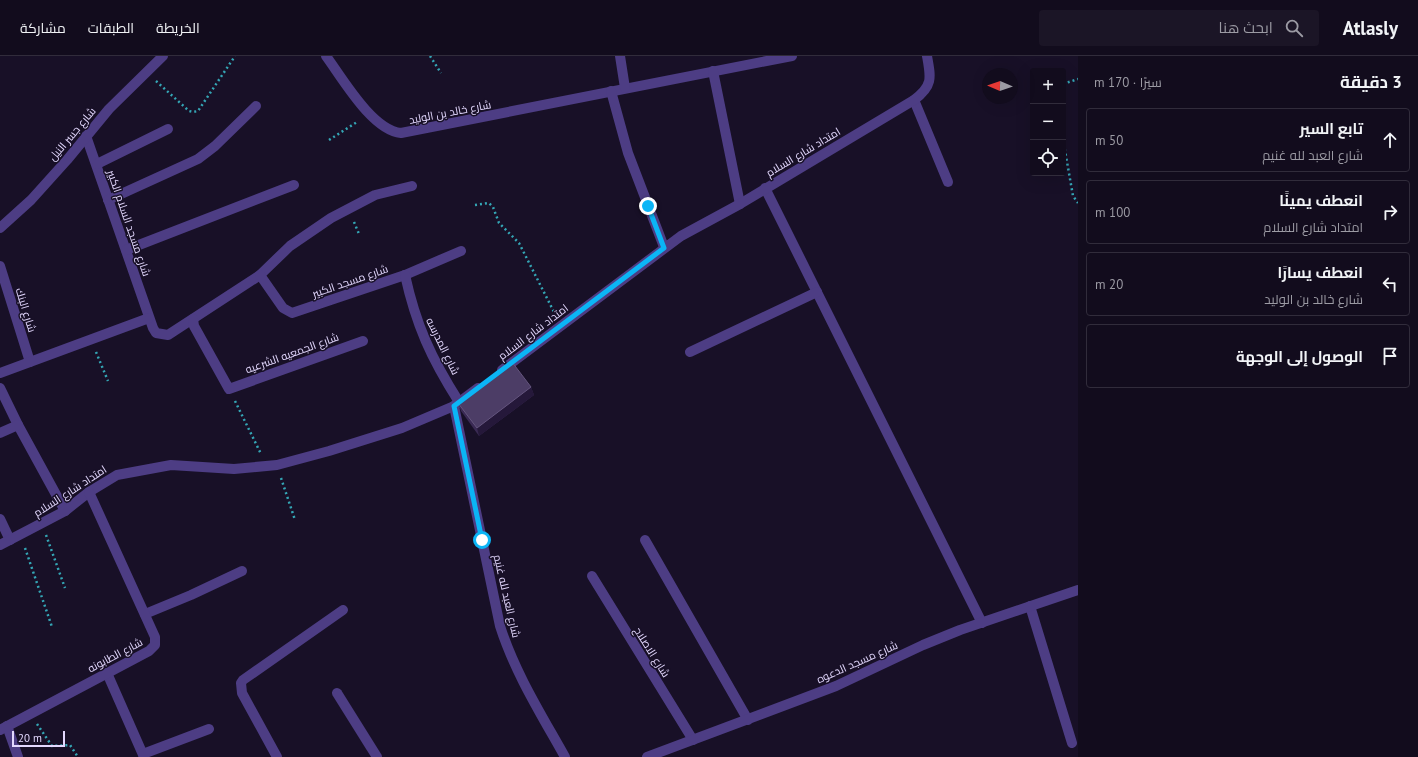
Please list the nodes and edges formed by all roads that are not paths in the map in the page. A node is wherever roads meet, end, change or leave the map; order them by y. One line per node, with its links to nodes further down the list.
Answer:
1 (163, 56): 12 (street, شارع جسر النيل)
2 (326, 56): 8 (street, شارع خالد بن الوليد)
3 (620, 56): 7 (street)
4 (792, 56): 6 (street, شارع خالد بن الوليد)
5 (927, 56): 9 (street, امتداد شارع السلام)
6 (713, 71): 7 (street, شارع خالد بن الوليد); 19 (street)
7 (625, 88): 8 (street, شارع خالد بن الوليد)
8 (611, 91): 21 (street)
9 (914, 100): 14 (street); 17 (street, امتداد شارع السلام)
10 (256, 106): 18 (street)
11 (168, 129): 13 (street)
12 (86, 136): 13 (street, شارع مسجد السلام الكبير); 20 (street, شارع جسر النيل)
13 (96, 164): 18 (street, شارع مسجد السلام الكبير)
14 (948, 182)
15 (294, 186): 22 (street)
16 (412, 186): 25 (street)
17 (765, 188): 19 (street, امتداد شارع السلام); 27 (street)
18 (108, 200): 22 (street, شارع مسجد السلام الكبير)
19 (740, 204): 21 (street, امتداد شارع السلام)
20 (0, 228)
21 (664, 248): 35 (street, امتداد شارع السلام)
22 (126, 250): 28 (street, شارع مسجد السلام الكبير)
23 (461, 251): 26 (street, شارع مسجد الكبير)
24 (0, 266): 32 (street, شارع البنك)
25 (260, 275): 26 (street, شارع مسجد الكبير); 29 (street)
26 (405, 275): 35 (street, شارع المدرسه)
27 (817, 292): 31 (street); 50 (street)
28 (150, 318): 29 (street, شارع مسجد السلام الكبير); 32 (street)
29 (193, 319): 30 (street, شارع الجمعيه الشرعيه)
30 (363, 340)
31 (690, 352)
32 (30, 362): 33 (street)
33 (0, 373)
34 (0, 388): 36 (street)
35 (456, 404): 38 (street, امتداد شارع السلام); 62 (street, شارع العبد لله غنيم)
36 (18, 425): 37 (street); 39 (street)
37 (0, 433)
38 (89, 492): 39 (street, امتداد شارع السلام); 49 (street, شارع الطابونه)
39 (65, 511): 41 (street, امتداد شارع السلام)
40 (0, 519): 41 (street)
41 (10, 540): 43 (street, امتداد شارع السلام)
42 (645, 540): 53 (street)
43 (0, 545)
44 (242, 571): 49 (street)
45 (592, 576): 56 (street, شارع الاصلاح)
46 (1078, 590): 47 (street, شارع مسجد الدعوه)
47 (1030, 606): 50 (street, شارع مسجد الدعوه); 57 (street)
48 (343, 610): 60 (street)
49 (145, 614): 51 (street, شارع الطابونه)
50 (982, 623): 53 (street, شارع مسجد الدعوه)
51 (107, 673): 54 (street, شارع الطابونه); 58 (street)
52 (337, 693): 61 (street)
53 (748, 720): 56 (street, شارع مسجد الدعوه)
54 (4, 728): 59 (street)
55 (209, 729): 58 (street)
56 (693, 740): 63 (street, شارع مسجد الدعوه)
57 (1072, 743)
58 (143, 756)
59 (18, 757)
60 (277, 757)
61 (377, 757)
62 (564, 757)
63 (647, 757)

